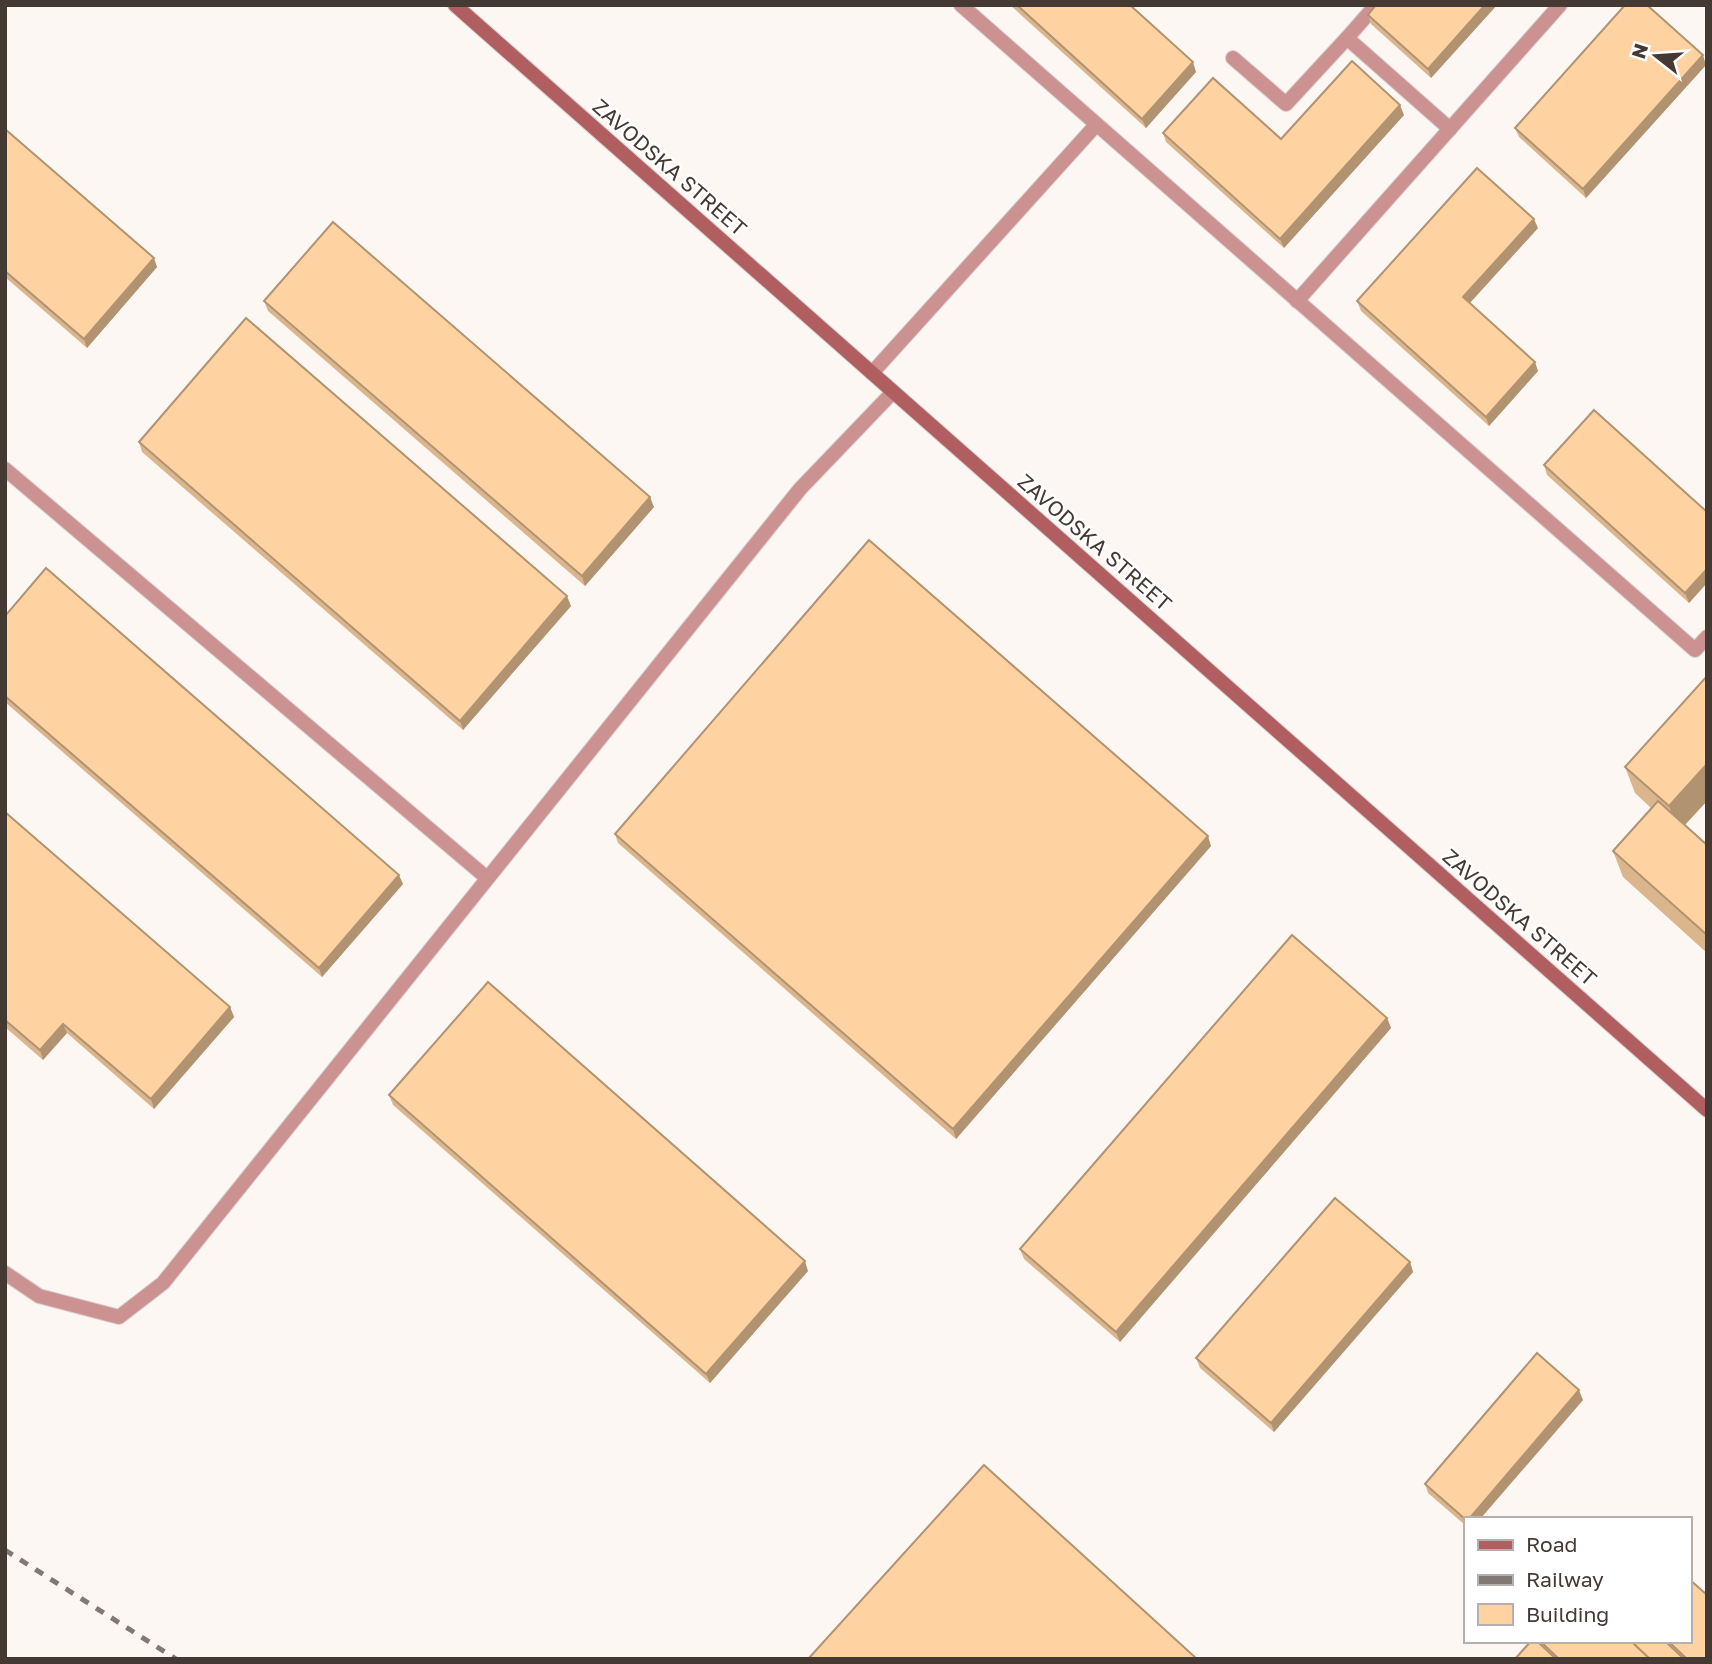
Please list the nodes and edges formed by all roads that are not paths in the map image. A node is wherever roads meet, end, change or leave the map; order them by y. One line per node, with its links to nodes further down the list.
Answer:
1 (455, 5): 10 (main road, ZAVODSKA STREET)
2 (961, 5): 7 (street)
3 (1376, 5): 5 (street)
4 (1560, 5): 8 (street)
5 (1347, 38): 6 (street); 8 (street)
6 (1234, 58)
7 (1096, 125): 9 (street); 10 (street)
8 (1450, 129): 9 (street)
9 (1297, 301): 13 (street)
10 (872, 373): 11 (main road, ZAVODSKA STREET)
11 (892, 392): 14 (street); 15 (main road, ZAVODSKA STREET)
12 (5, 469): 14 (street)
13 (1707, 637)
14 (487, 878): 16 (street)
15 (1707, 1110)
16 (5, 1273)

